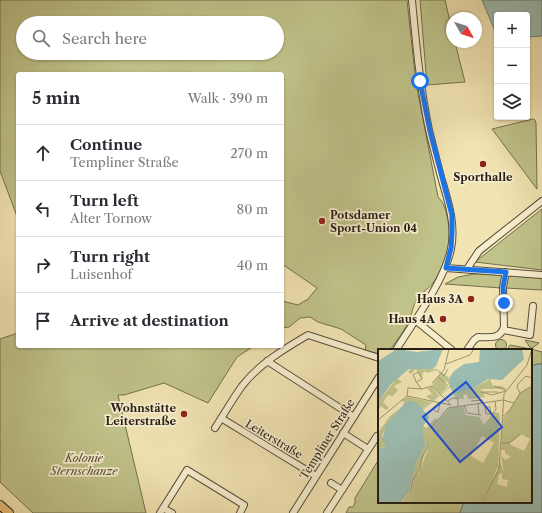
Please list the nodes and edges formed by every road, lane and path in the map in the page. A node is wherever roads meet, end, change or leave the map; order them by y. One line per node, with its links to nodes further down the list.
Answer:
1 (412, 0): 3 (street)
2 (542, 201): 4 (street)
3 (446, 268): 4 (street); 8 (street)
4 (467, 269): 5 (street)
5 (506, 272): 6 (street); 9 (street)
6 (542, 275)
7 (533, 306): 9 (street)
8 (415, 320): 10 (street); 11 (street)
9 (503, 330): 12 (street)
10 (397, 349)
11 (451, 349)
12 (468, 349)
13 (378, 358): 14 (street)
14 (267, 361): 16 (street); 17 (street)
15 (377, 385): 16 (street, Templiner Straße)
16 (354, 417): 19 (street, Templiner Straße)
17 (221, 418): 18 (street); 22 (street, Leiterstraße)
18 (215, 428)
19 (343, 433): 21 (street); 22 (street, Templiner Straße)
20 (377, 436): 21 (street)
21 (368, 449): 24 (street)
22 (316, 476): 27 (street, Templiner Straße)
23 (332, 483): 24 (street)
24 (342, 490): 31 (street)
25 (0, 505): 28 (main road)
26 (162, 510): 29 (street); 30 (street)
27 (296, 512)
28 (9, 513)
29 (172, 513)
30 (240, 513)
31 (327, 513)

